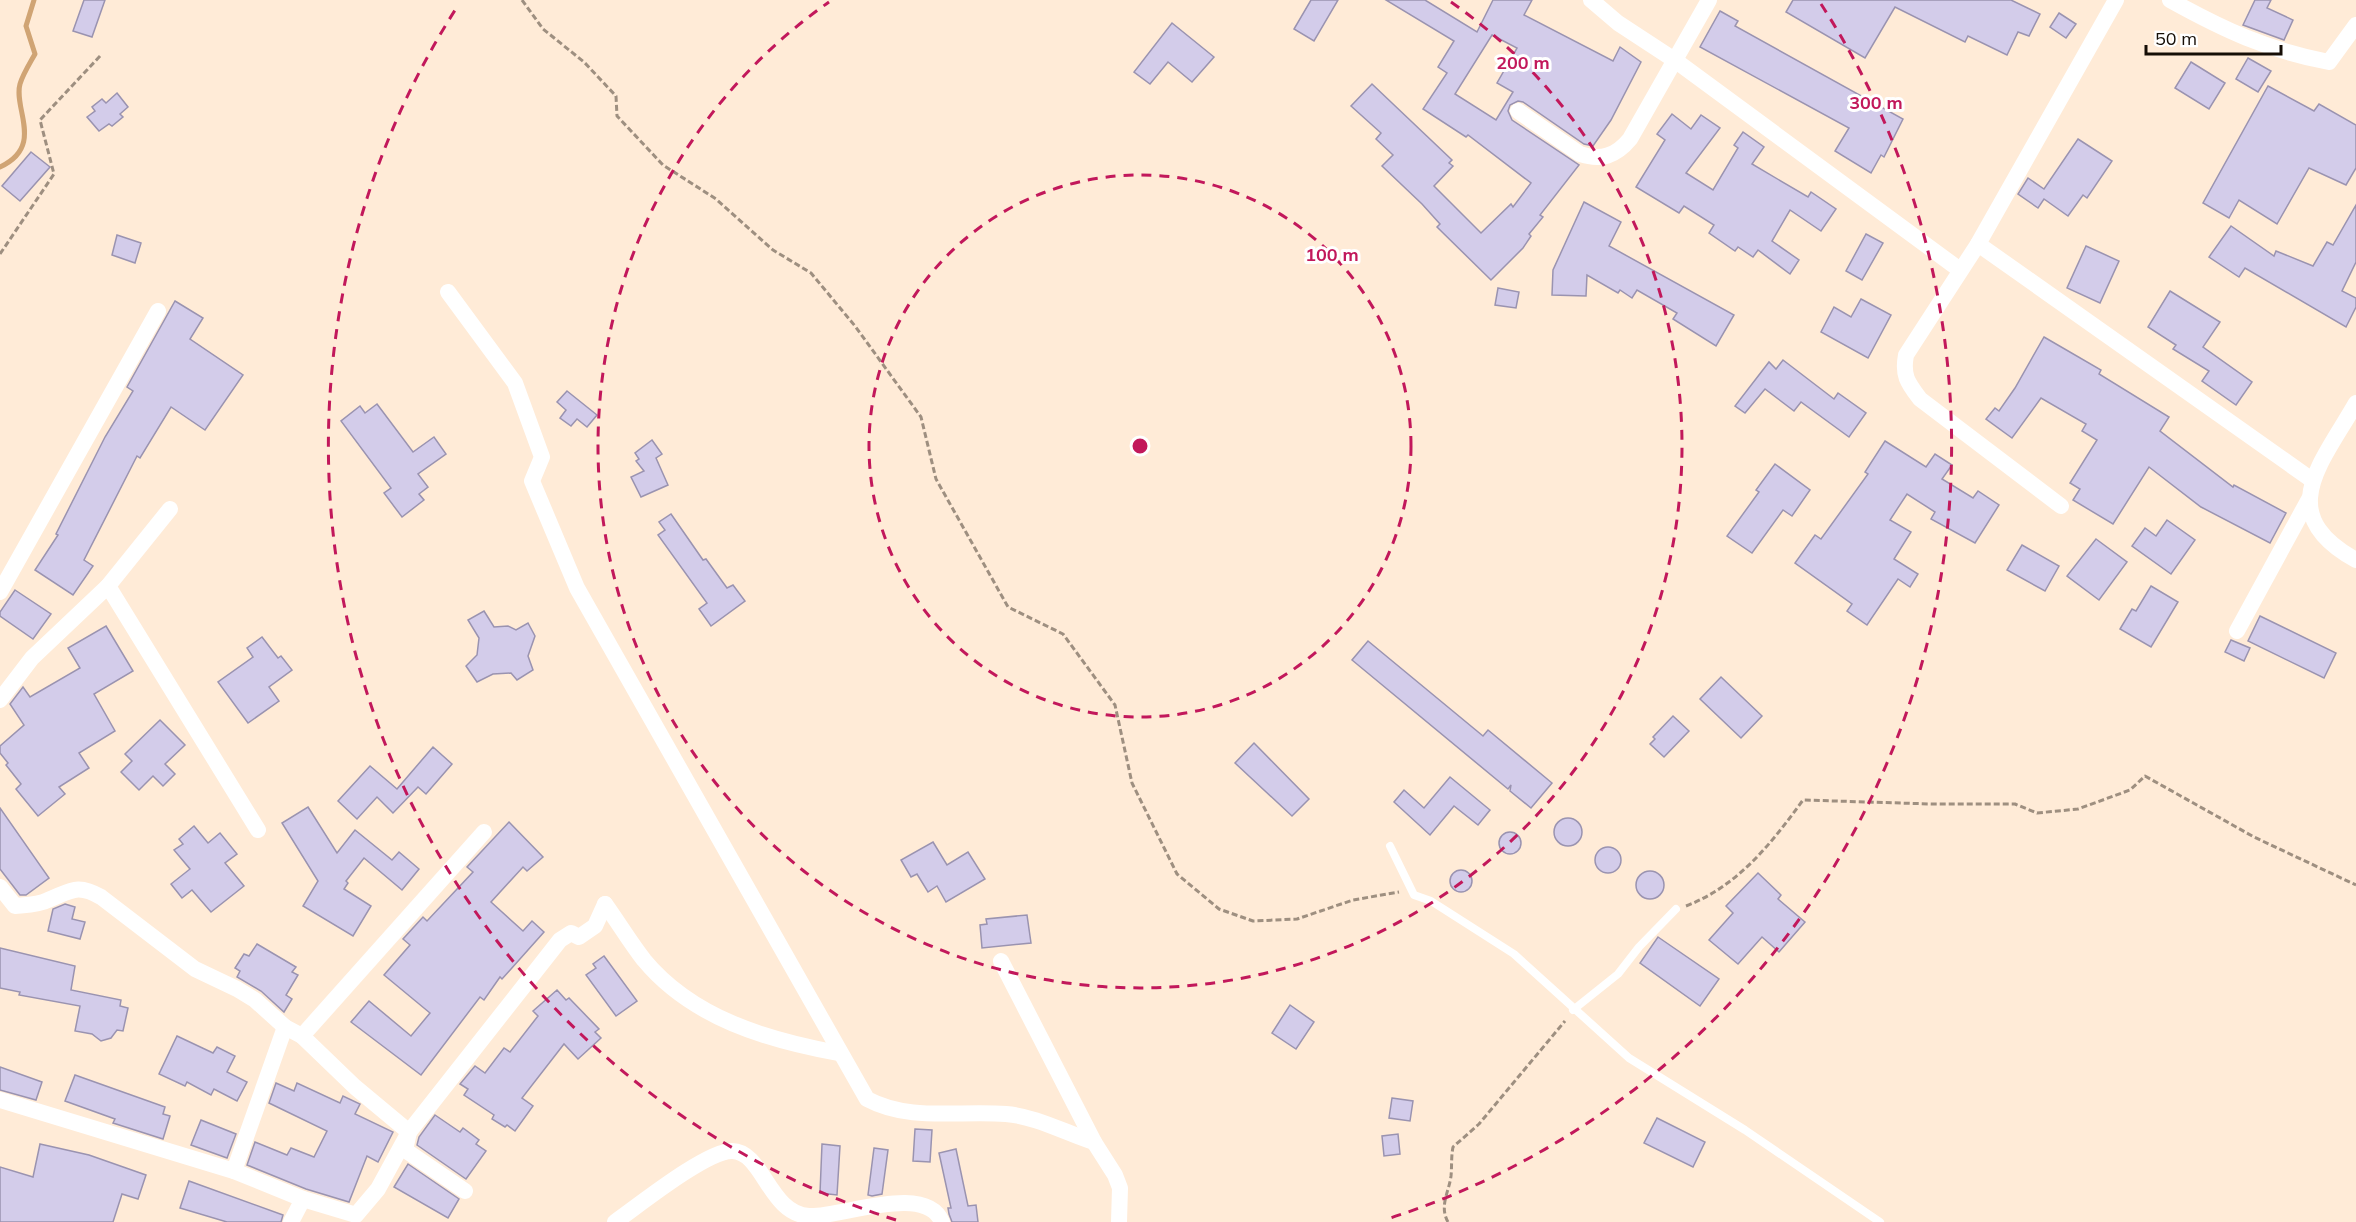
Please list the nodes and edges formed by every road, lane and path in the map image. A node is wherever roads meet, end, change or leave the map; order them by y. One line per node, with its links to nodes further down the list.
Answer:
1 (522, 0): 30 (path)
2 (1591, 0): 8 (street)
3 (1709, 0): 8 (street)
4 (2116, 0): 10 (street)
5 (2170, 0): 6 (street)
6 (2356, 25)
7 (101, 55): 11 (path)
8 (1676, 61): 9 (street); 12 (street)
9 (1518, 111)
10 (1978, 244): 12 (street); 16 (street)
11 (0, 254)
12 (1960, 270): 18 (street)
13 (448, 292): 36 (street)
14 (158, 311): 22 (street)
15 (2356, 403): 16 (street)
16 (2313, 480): 17 (street)
17 (2309, 498): 20 (street); 23 (street)
18 (2061, 507)
19 (170, 508): 21 (street)
20 (2356, 560)
21 (108, 586): 24 (street); 25 (street)
22 (0, 592)
23 (2237, 631)
24 (0, 700)
25 (258, 830)
26 (484, 832): 35 (street)
27 (1390, 846): 33 (lane)
28 (2356, 885): 31 (path)
29 (0, 887): 34 (street)
30 (1405, 891)
31 (1676, 909): 33 (lane)
32 (1001, 961): 39 (street)
33 (1573, 1010): 47 (path); 48 (lane)
34 (285, 1027): 35 (street); 40 (street)
35 (302, 1036): 38 (street)
36 (838, 1053): 38 (street); 39 (street)
37 (0, 1101): 40 (street)
38 (409, 1132): 41 (street); 42 (street)
39 (1094, 1142): 46 (street)
40 (234, 1171): 42 (street)
41 (465, 1191)
42 (303, 1199): 43 (street)
43 (291, 1222)
44 (615, 1222): 45 (street)
45 (942, 1222)
46 (1119, 1222)
47 (1448, 1222)
48 (1880, 1222)

